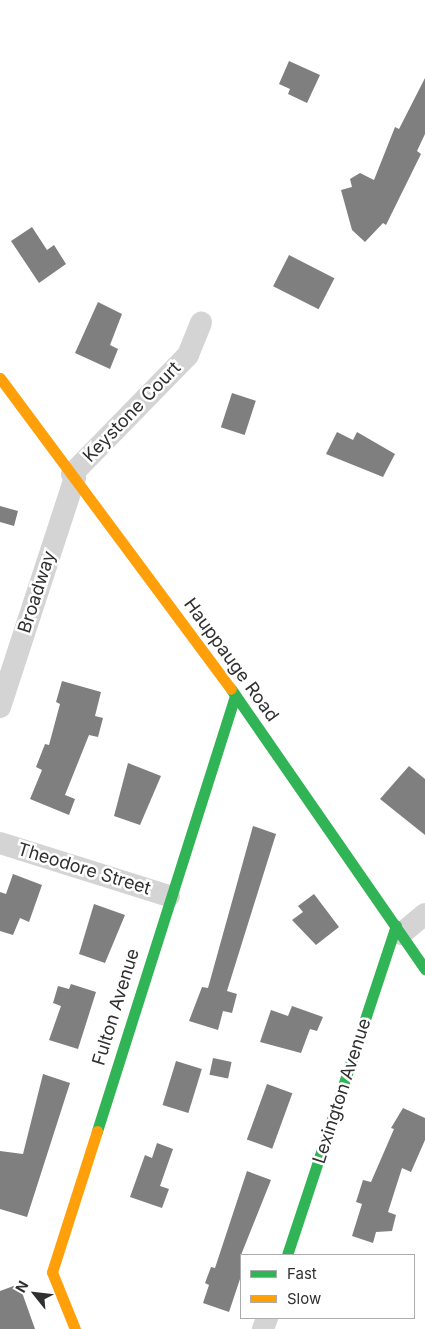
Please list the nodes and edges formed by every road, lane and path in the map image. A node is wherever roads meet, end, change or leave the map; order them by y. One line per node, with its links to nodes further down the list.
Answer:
1 (201, 322): 3 (street, Keystone Court)
2 (0, 378): 3 (street, Hauppauge Road)
3 (74, 475): 4 (street, Hauppauge Road); 5 (street, Broadway)
4 (235, 695): 7 (street, Fulton Avenue); 9 (street, Hauppauge Road)
5 (0, 707)
6 (0, 843): 7 (street, Theodore Street)
7 (169, 896): 12 (street, Fulton Avenue)
8 (425, 914): 9 (street)
9 (399, 930): 10 (street, Hauppauge Road); 11 (street, Lexington Avenue)
10 (425, 969)
11 (288, 1254)
12 (75, 1329)

